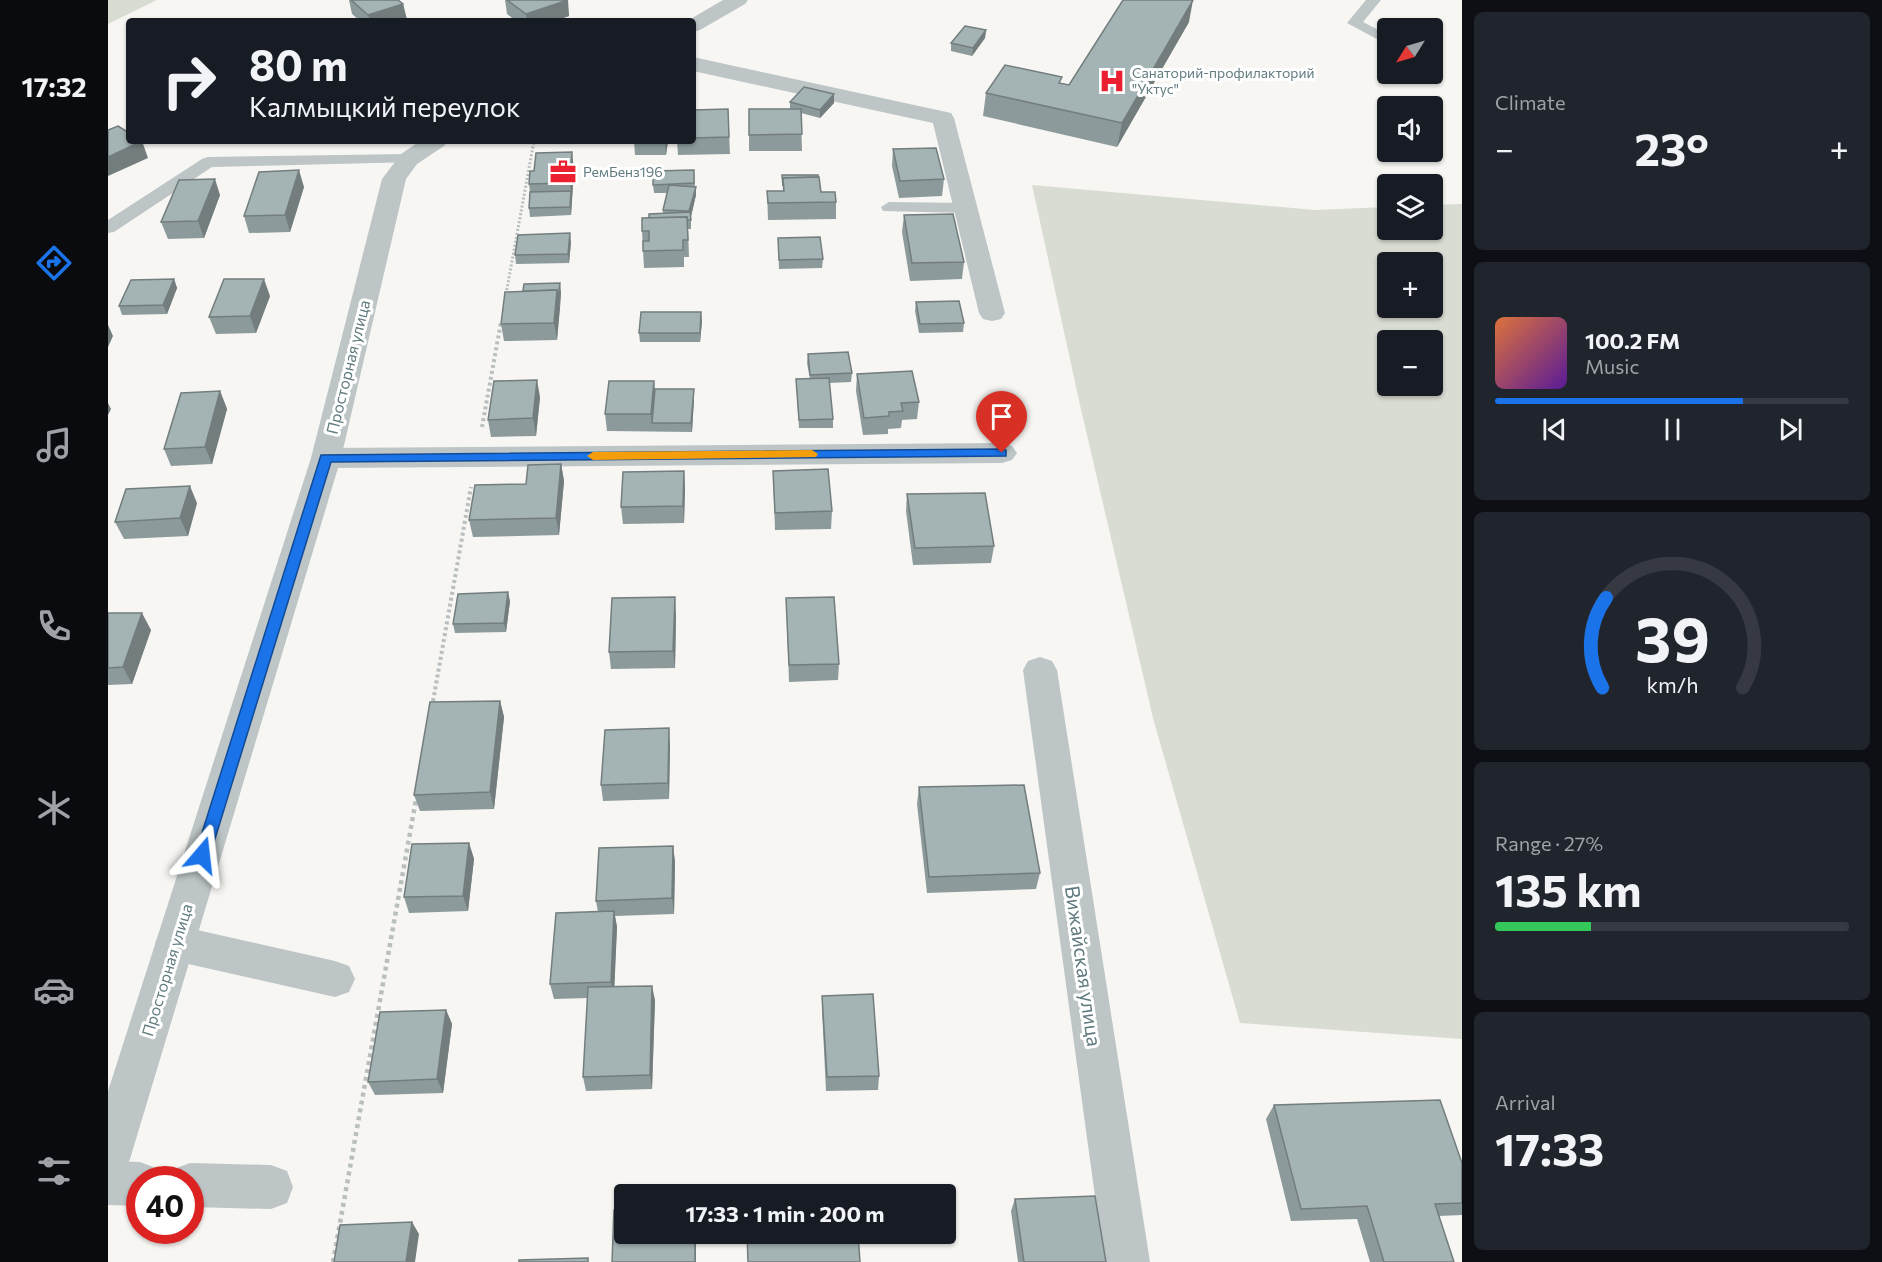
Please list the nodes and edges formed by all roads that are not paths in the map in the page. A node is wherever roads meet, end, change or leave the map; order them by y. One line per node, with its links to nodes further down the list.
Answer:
1 (738, 0): 5 (street)
2 (1374, 0): 3 (lane)
3 (1354, 23): 4 (lane); 6 (lane)
4 (1377, 23)
5 (696, 24)
6 (1377, 35)
7 (696, 65): 11 (street)
8 (432, 144): 9 (street, Просторная улица)
9 (409, 159): 12 (lane); 15 (street, Просторная улица)
10 (890, 207): 11 (lane)
11 (964, 208): 13 (street)
12 (108, 228)
13 (992, 313)
14 (1002, 453): 15 (street)
15 (326, 458): 17 (street, Просторная улица)
16 (1040, 670): 24 (street, Вижайская улица)
17 (175, 943): 18 (street); 19 (street, Просторная улица)
18 (335, 979)
19 (108, 1159)
20 (108, 1183): 21 (street)
21 (126, 1184)
22 (204, 1185): 23 (street)
23 (271, 1187)
24 (1127, 1262)

